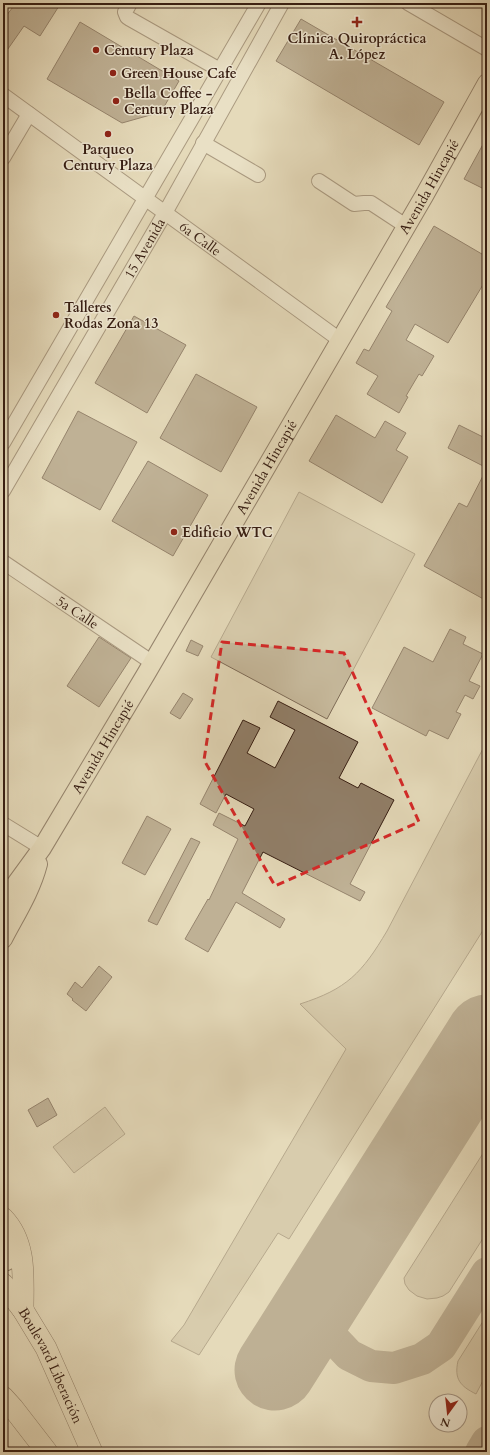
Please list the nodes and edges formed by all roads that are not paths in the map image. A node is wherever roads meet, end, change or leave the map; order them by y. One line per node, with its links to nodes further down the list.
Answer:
1 (282, 3): 10 (street, 15 Avenida)
2 (408, 3): 5 (street)
3 (253, 5): 6 (street, 15 Avenida)
4 (128, 7): 6 (street)
5 (487, 49)
6 (220, 70): 14 (street, 15 Avenida)
7 (487, 83): 16 (main road, Avenida Hincapié)
8 (3, 95): 9 (street, 6a Calle)
9 (29, 114): 11 (street); 14 (street, 6a Calle)
10 (203, 143): 12 (street); 15 (street, 15 Avenida)
11 (3, 158)
12 (258, 175)
13 (318, 182): 16 (street)
14 (145, 199): 15 (street, 6a Calle); 18 (street, 15 Avenida)
15 (165, 212): 17 (street, 6a Calle); 19 (street, 15 Avenida)
16 (406, 226): 17 (main road, Avenida Hincapié)
17 (340, 340): 21 (main road, Avenida Hincapié)
18 (3, 442)
19 (3, 491)
20 (3, 562): 21 (street, 5a Calle)
21 (153, 663): 23 (main road, Avenida Hincapié)
22 (3, 824): 23 (street)
23 (42, 848): 24 (main road, Avenida Hincapié); 25 (main road, Avenida Hincapié)
24 (4, 904)
25 (3, 939)
26 (3, 1218): 28 (highway)
27 (3, 1284): 28 (highway, Boulevard Liberación)
28 (23, 1310): 31 (highway, Boulevard Liberación)
29 (6, 1402): 30 (highway)
30 (47, 1452)
31 (92, 1452)

